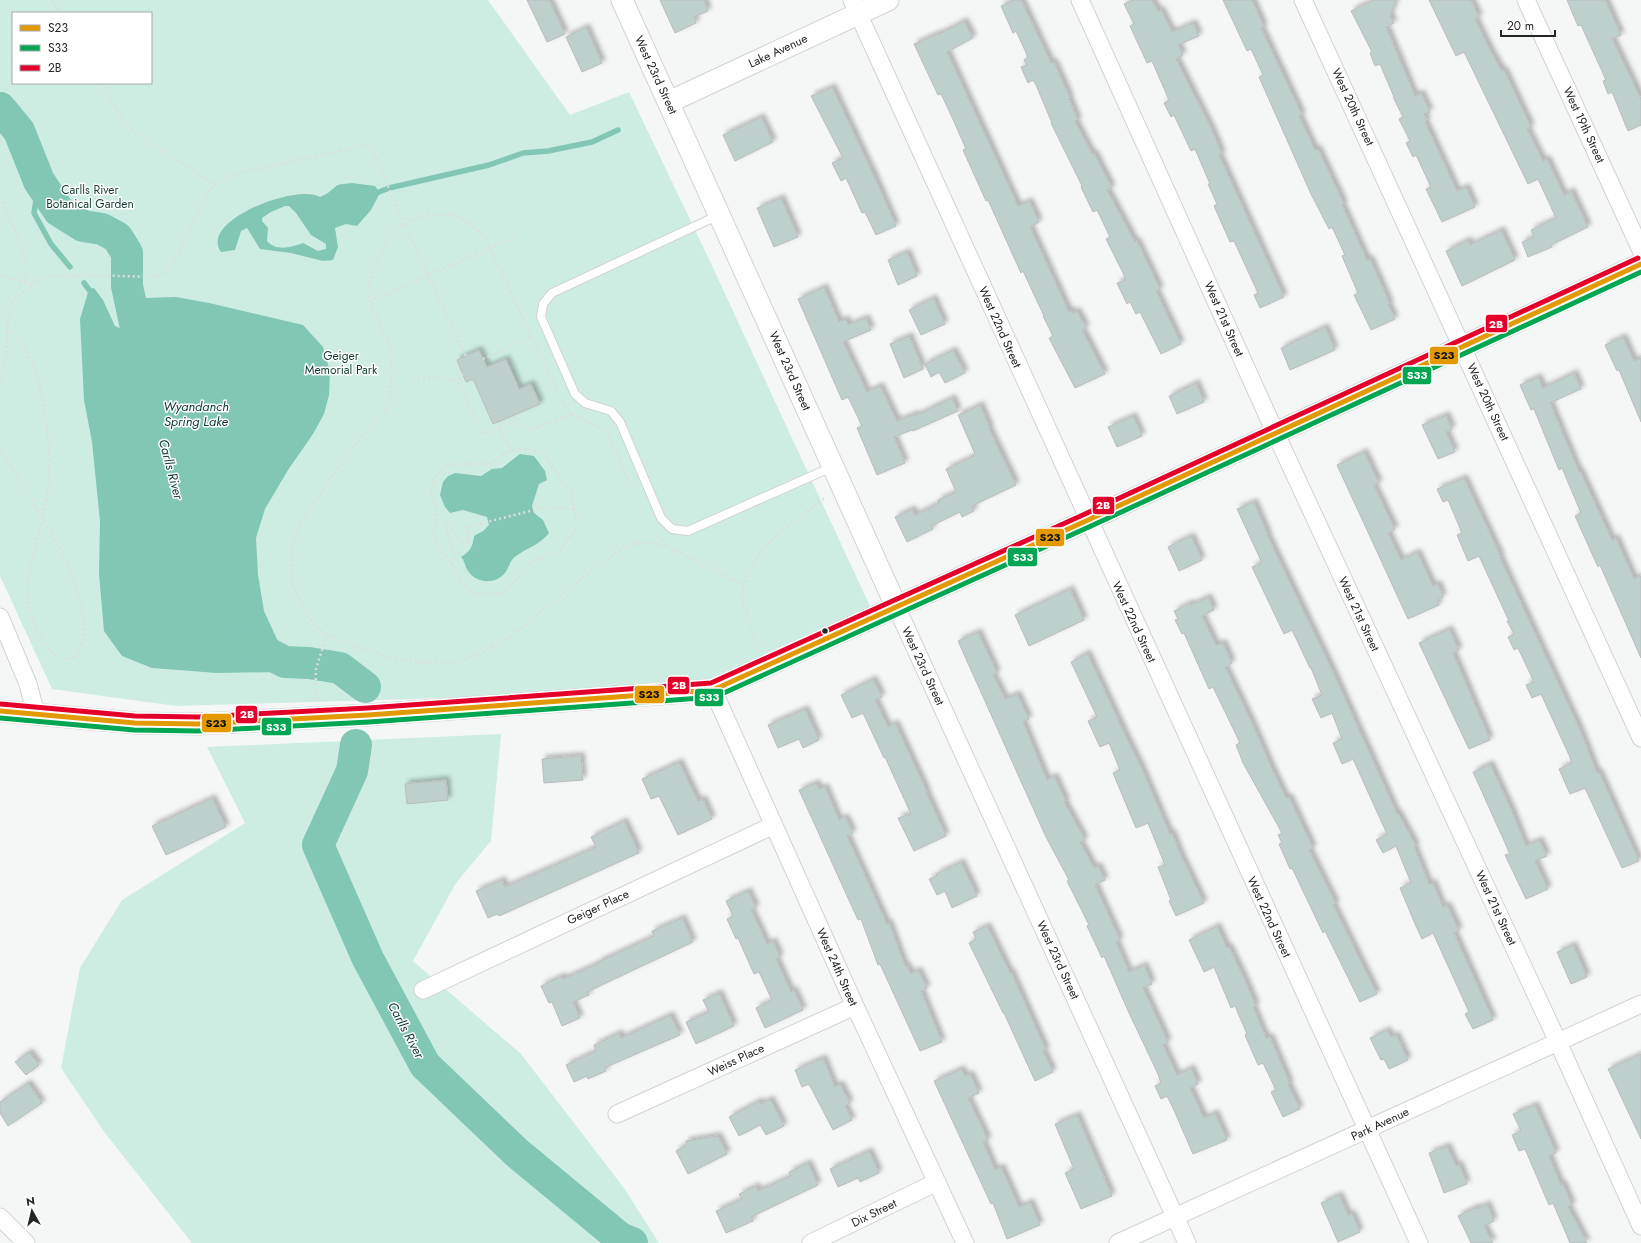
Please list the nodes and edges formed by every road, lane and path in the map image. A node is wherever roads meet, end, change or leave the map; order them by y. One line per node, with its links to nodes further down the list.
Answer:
1 (52, 0): 8 (path)
2 (622, 0): 10 (street, West 23rd Street)
3 (888, 0): 7 (street, Lake Avenue)
4 (1080, 0): 37 (street, West 21st Street)
5 (1303, 0): 26 (street, West 20th Street)
6 (1526, 0): 17 (street, West 19th Street)
7 (855, 7): 10 (street, Lake Avenue); 44 (street, West 22nd Street)
8 (59, 12)
9 (102, 84): 11 (path)
10 (669, 102): 13 (street, West 23rd Street)
11 (215, 185): 14 (path); 22 (path)
12 (0, 197): 21 (path)
13 (719, 214): 40 (street, West 23rd Street); 40 (lane)
14 (404, 224): 16 (path); 19 (path); 23 (path)
15 (513, 238): 16 (path)
16 (491, 248): 19 (path); 25 (path)
17 (1641, 250)
18 (1641, 264): 26 (street)
19 (428, 275): 23 (path); 27 (path)
20 (0, 276): 21 (path)
21 (25, 282): 22 (path)
22 (33, 284): 24 (path)
23 (370, 301): 51 (path)
24 (7, 329): 32 (path); 43 (path)
25 (532, 336): 28 (path); 33 (path)
26 (1463, 347): 37 (street); 57 (street, West 20th Street)
27 (466, 356)
28 (483, 359)
29 (463, 374): 31 (path)
30 (414, 379): 31 (path)
31 (458, 381): 36 (path)
32 (0, 382)
33 (558, 392)
34 (561, 398): 35 (path)
35 (572, 414): 36 (path); 41 (path)
36 (499, 427): 39 (path)
37 (1275, 432): 44 (street); 62 (street, West 21st Street)
38 (0, 449): 43 (path)
39 (511, 452): 42 (path); 47 (path)
40 (837, 476): 48 (path); 49 (street, West 23rd Street)
41 (634, 493)
42 (575, 508): 47 (path); 47 (path)
43 (42, 519): 43 (path)
44 (1088, 520): 49 (street); 64 (street, West 22nd Street)
45 (654, 531): 46 (path)
46 (668, 547): 48 (path); 51 (path)
47 (452, 564)
48 (744, 584): 52 (path)
49 (896, 606): 52 (street); 66 (street, West 23rd Street)
50 (0, 617): 55 (street)
51 (327, 634): 56 (path)
52 (766, 666): 53 (street)
53 (713, 690): 56 (street); 58 (street, West 24th Street)
54 (0, 711): 55 (street)
55 (36, 714): 56 (street)
56 (313, 718)
57 (1641, 738)
58 (774, 824): 59 (street, Geiger Place); 61 (street, West 24th Street)
59 (422, 990)
60 (1641, 1004): 62 (street, Park Avenue)
61 (855, 1006): 63 (street, Weiss Place); 65 (street, West 24th Street)
62 (1558, 1042): 64 (street, Park Avenue); 68 (street, West 21st Street)
63 (617, 1114)
64 (1366, 1130): 66 (street, Park Avenue); 74 (street, West 22nd Street)
65 (937, 1182): 70 (street, Dix Street); 71 (street, West 24th Street)
66 (1175, 1216): 72 (street, Park Avenue); 73 (street, West 23rd Street)
67 (0, 1217): 69 (street)
68 (1641, 1226)
69 (26, 1243)
70 (811, 1243)
71 (965, 1243)
72 (1118, 1243)
73 (1188, 1243)
74 (1419, 1243)

